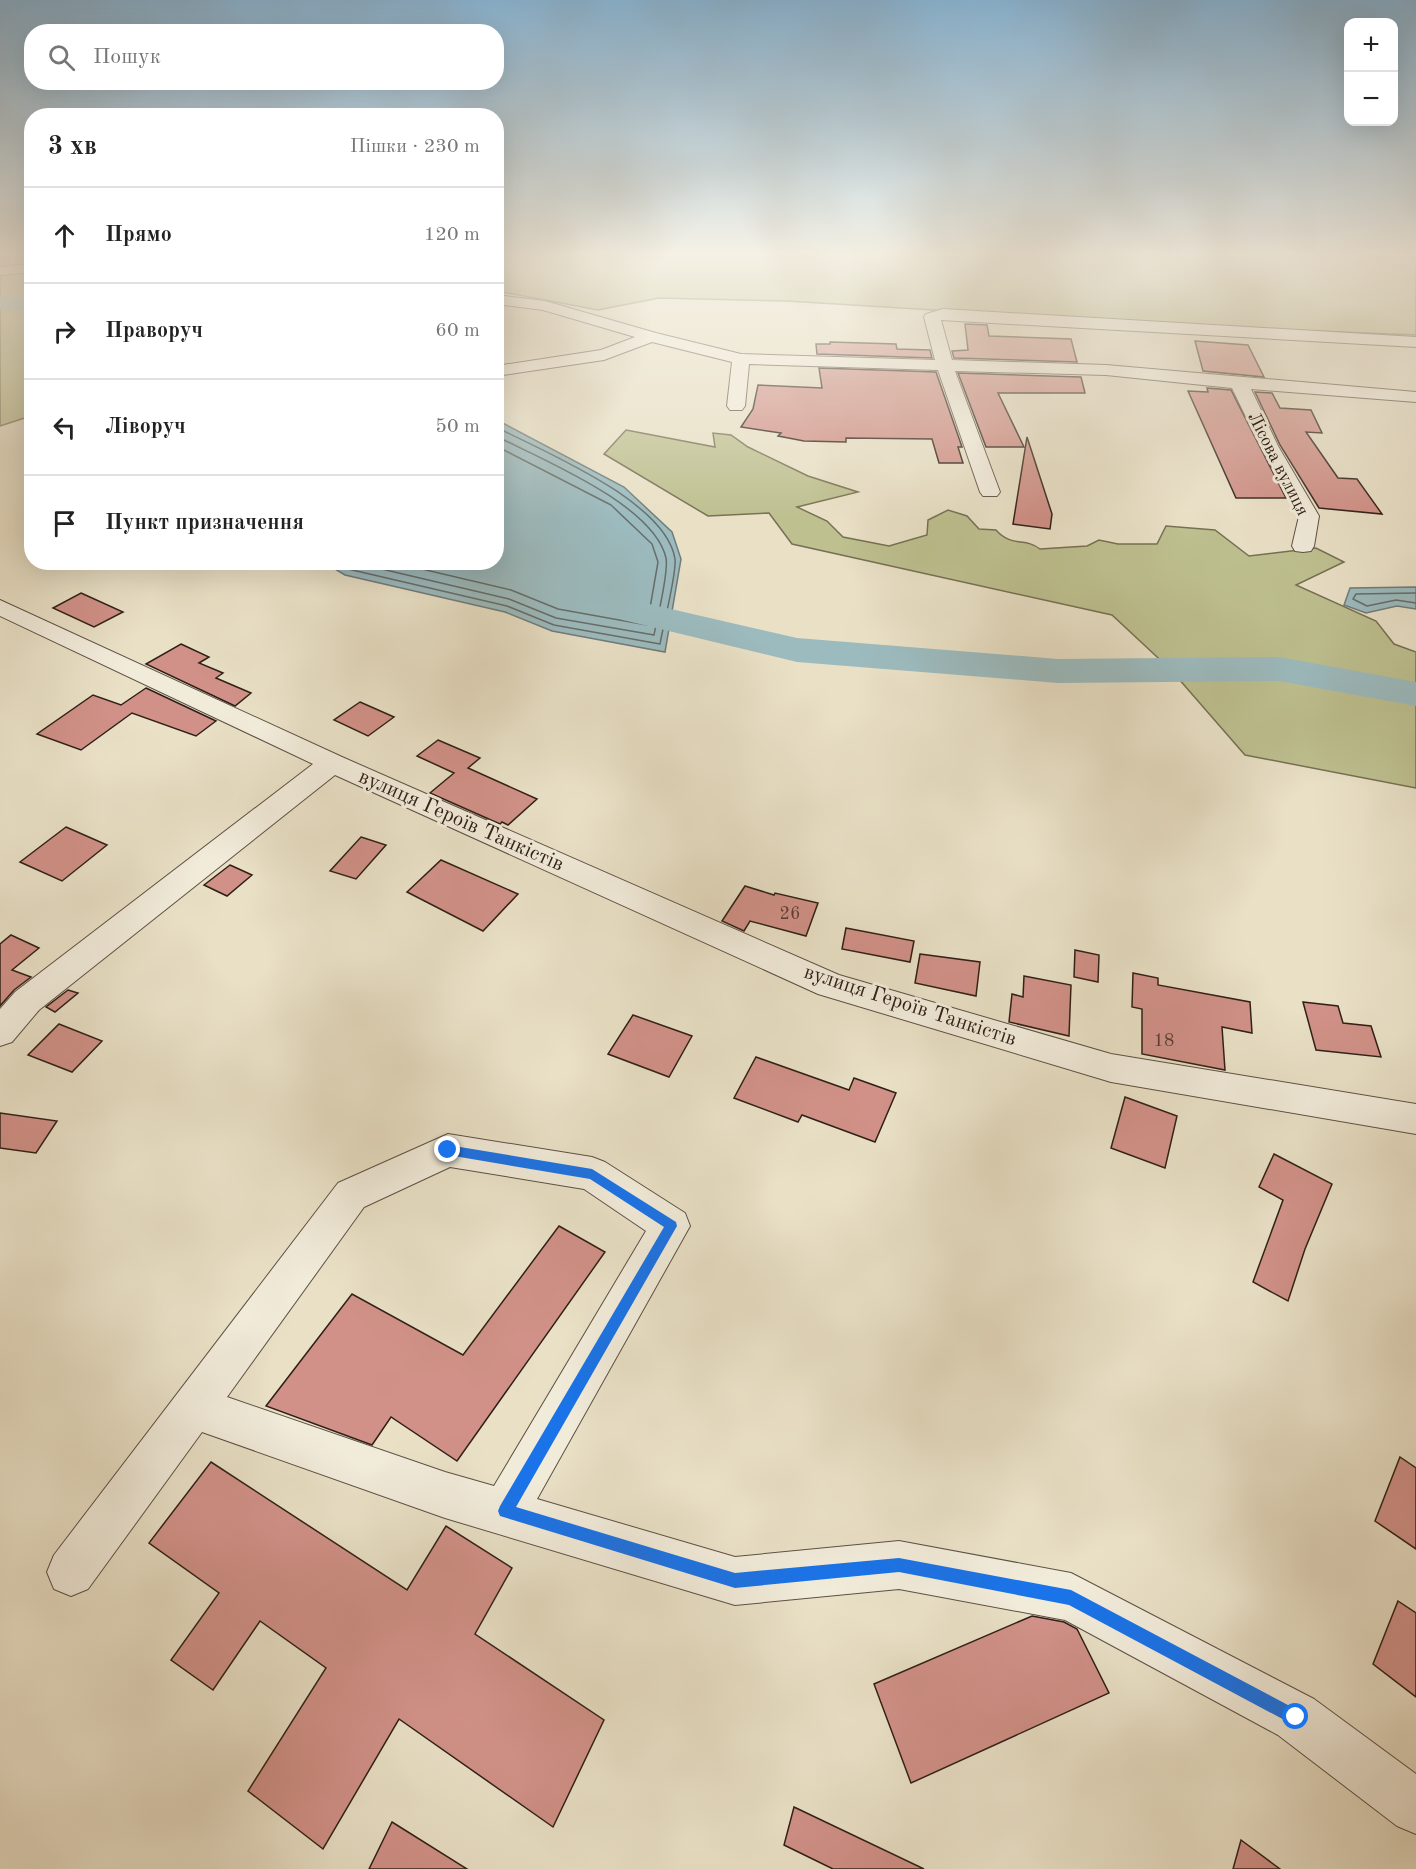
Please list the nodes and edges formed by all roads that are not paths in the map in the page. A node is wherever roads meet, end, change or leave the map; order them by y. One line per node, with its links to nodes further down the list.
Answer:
1 (635, 343): 6 (street)
2 (676, 343): 4 (street, Лісова вулиця)
3 (939, 343): 5 (street)
4 (741, 359): 5 (street, Лісова вулиця); 9 (street)
5 (945, 366): 7 (street, Лісова вулиця); 10 (street)
6 (504, 370)
7 (1239, 383): 8 (street, Лісова вулиця); 11 (street, Лісова вулиця)
8 (1416, 397)
9 (736, 406)
10 (990, 492)
11 (1303, 546)
12 (0, 607): 13 (street, вулиця Героїв Танкістів)
13 (332, 764): 14 (street, вулиця Героїв Танкістів); 15 (street, вулиця Героїв Танкістів)
14 (0, 1032)
15 (1416, 1119)
16 (194, 1407): 17 (street); 17 (street); 18 (street)
17 (505, 1511): 19 (street)
18 (71, 1572)
19 (1416, 1807)

